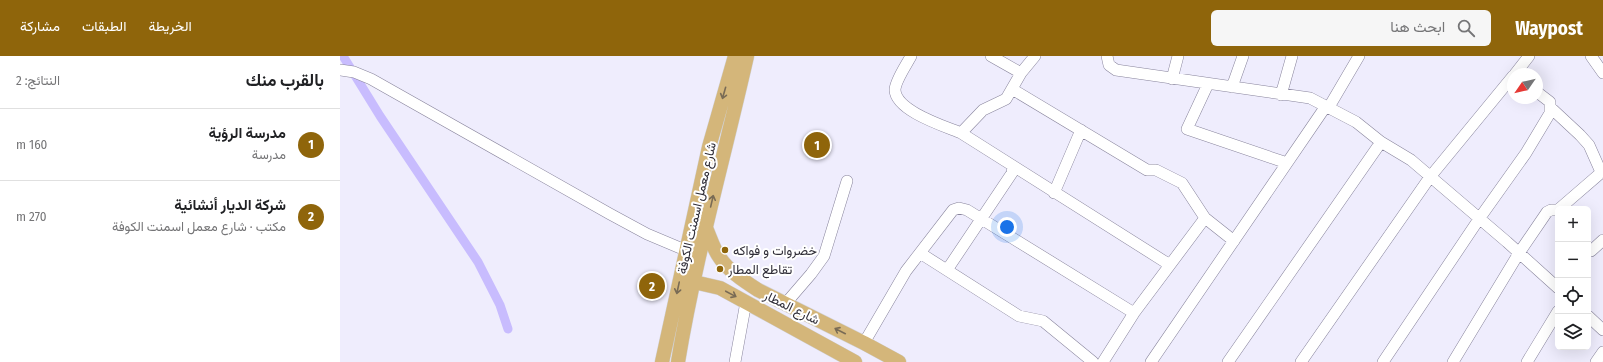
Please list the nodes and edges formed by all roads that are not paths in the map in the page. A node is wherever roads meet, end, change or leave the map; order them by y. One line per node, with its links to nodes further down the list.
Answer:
1 (735, 56): 29 (main road, شارع معمل اسمنت الكوفة, one-way to 29)
2 (747, 56): 30 (main road, شارع معمل اسمنت الكوفة)
3 (911, 56): 27 (street)
4 (992, 56): 15 (street)
5 (1035, 56): 15 (street)
6 (1107, 56): 17 (street)
7 (1178, 56): 17 (street)
8 (1242, 56): 20 (street)
9 (1292, 56): 22 (street)
10 (1359, 56): 24 (street)
11 (1530, 56): 13 (street)
12 (1591, 56): 16 (street)
13 (1520, 68)
14 (340, 70): 45 (street)
15 (1022, 73): 21 (street)
16 (1603, 73)
17 (1172, 79): 18 (street)
18 (1208, 84): 20 (street); 31 (street)
19 (1507, 84): 34 (street)
20 (1232, 87): 22 (street)
21 (1012, 89): 26 (street); 27 (street)
22 (1281, 95): 24 (street)
23 (1543, 97): 25 (street)
24 (1328, 106): 28 (street); 31 (street)
25 (1551, 108): 33 (street); 41 (street)
26 (1081, 130): 36 (street); 39 (street)
27 (961, 133): 32 (street)
28 (1381, 142): 34 (street); 69 (street)
29 (709, 147): 30 (main road); 45 (main road, شارع معمل اسمنت الكوفة)
30 (723, 152): 42 (main road, شارع معمل اسمنت الكوفة, one-way to 30)
31 (1287, 163): 44 (street)
32 (1013, 167): 36 (street); 40 (street)
33 (1602, 171): 37 (street)
34 (1430, 177): 41 (street); 70 (street)
35 (847, 182): 54 (street)
36 (1054, 193): 49 (street)
37 (1562, 206)
38 (1555, 210): 48 (street)
39 (1205, 218): 44 (street); 49 (street)
40 (981, 219): 47 (street); 50 (street); 55 (street)
41 (1479, 219): 48 (street); 71 (street)
42 (706, 228): 51 (main road, شارع معمل اسمنت الكوفة); 54 (main road, شارع المطار)
43 (1603, 240): 46 (street)
44 (1234, 241): 68 (street)
45 (685, 250): 61 (main road, شارع معمل اسمنت الكوفة, one-way to 61)
46 (1591, 251)
47 (920, 254): 50 (street); 59 (street)
48 (1519, 254): 52 (street); 72 (street)
49 (1170, 265): 55 (street)
50 (946, 270): 66 (street)
51 (694, 282): 53 (main road, شارع المطار, one-way to 53); 62 (main road, شارع معمل اسمنت الكوفة)
52 (1555, 285)
53 (746, 302): 63 (street); 64 (main road, شارع المطار)
54 (786, 303): 59 (main road, شارع المطار, one-way to 54)
55 (1134, 313): 67 (street)
56 (1556, 314): 73 (street)
57 (1591, 319): 58 (street)
58 (1603, 330)
59 (864, 343): 65 (main road, شارع المطار)
60 (1603, 352): 74 (street)
61 (662, 362)
62 (678, 362)
63 (735, 362)
64 (855, 362)
65 (899, 362)
66 (1093, 362)
67 (1103, 362)
68 (1151, 362)
69 (1228, 362)
70 (1301, 362)
71 (1383, 362)
72 (1453, 362)
73 (1527, 362)
74 (1596, 362)

